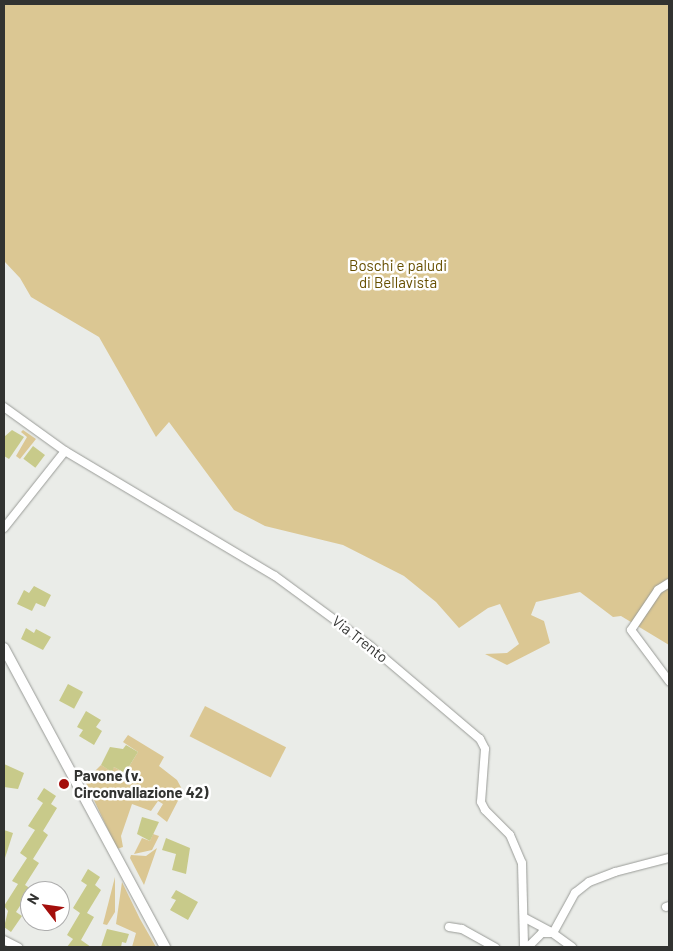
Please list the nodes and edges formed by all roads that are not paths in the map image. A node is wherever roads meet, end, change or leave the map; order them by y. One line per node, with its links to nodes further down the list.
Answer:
1 (4, 407): 2 (street, Via Trento)
2 (65, 451): 3 (street); 8 (street, Via Trento)
3 (4, 528)
4 (669, 584): 6 (street)
5 (4, 648): 13 (main road)
6 (669, 681)
7 (669, 858): 10 (street)
8 (525, 918): 10 (street); 15 (street, Via Trento)
9 (449, 927): 14 (street)
10 (553, 933): 15 (street); 16 (street)
11 (4, 940): 12 (street)
12 (18, 947)
13 (164, 947)
14 (495, 947)
15 (526, 947)
16 (572, 947)

